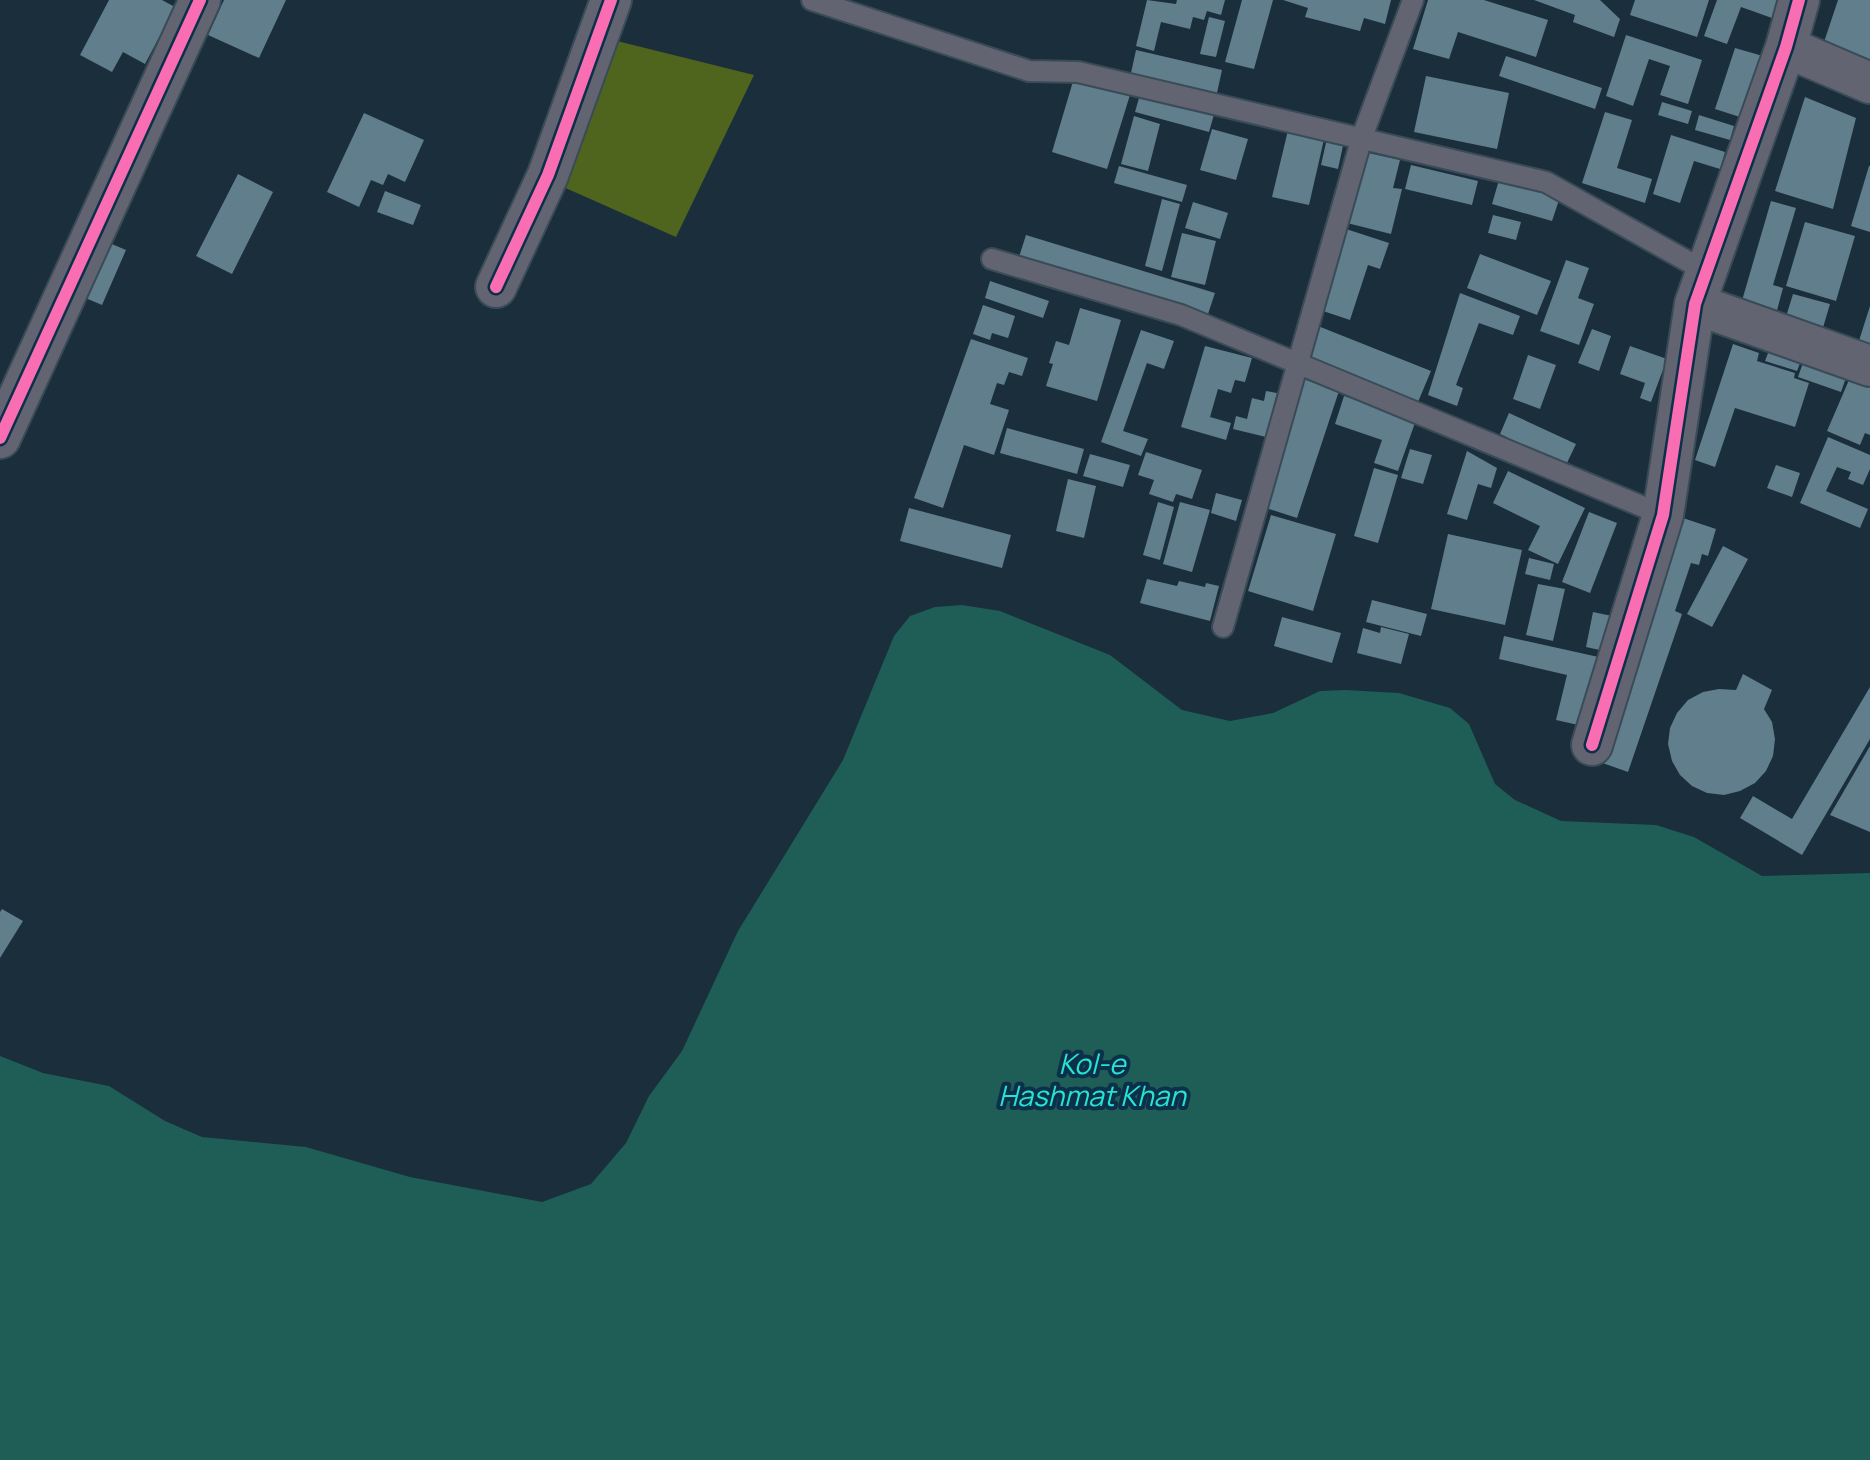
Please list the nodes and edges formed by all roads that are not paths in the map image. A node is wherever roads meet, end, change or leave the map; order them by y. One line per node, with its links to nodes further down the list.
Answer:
1 (200, 0): 14 (street)
2 (611, 0): 10 (street)
3 (812, 0): 8 (lane)
4 (1413, 0): 8 (lane)
5 (1799, 0): 6 (street)
6 (1786, 47): 7 (street); 11 (street)
7 (1870, 83)
8 (1362, 137): 11 (lane); 12 (lane)
9 (992, 259): 12 (lane)
10 (496, 287)
11 (1700, 288): 13 (street); 15 (street)
12 (1298, 364): 15 (lane); 16 (lane)
13 (1870, 366)
14 (0, 438)
15 (1663, 515): 17 (street)
16 (1223, 627)
17 (1592, 745)

